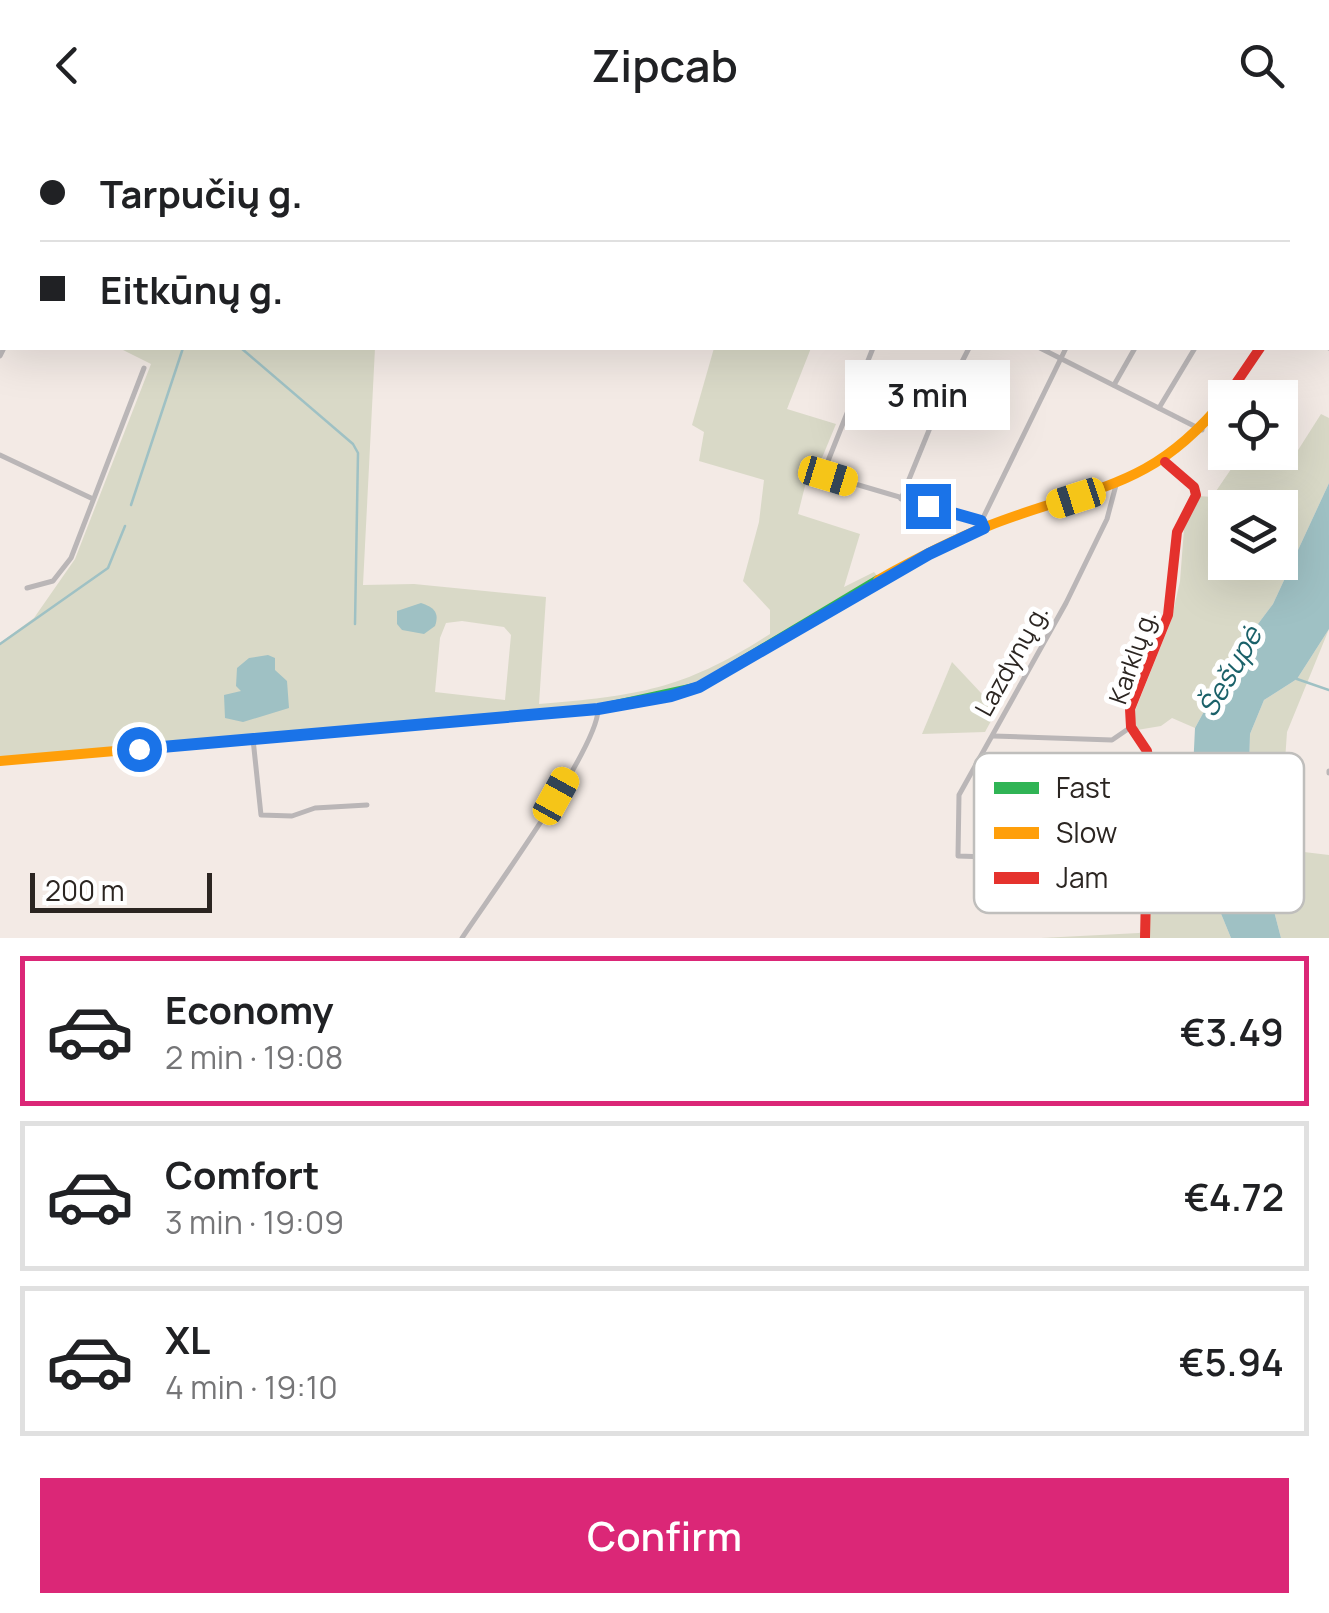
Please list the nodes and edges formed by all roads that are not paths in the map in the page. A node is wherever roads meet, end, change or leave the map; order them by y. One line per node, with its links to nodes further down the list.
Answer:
1 (871, 350): 19 (street)
2 (968, 350): 19 (street)
3 (1044, 350): 8 (street)
4 (1065, 350): 8 (street)
5 (1134, 350): 11 (street)
6 (1194, 350): 12 (street)
7 (1259, 350): 10 (main road)
8 (1061, 358): 11 (street); 20 (street)
9 (144, 368): 18 (street)
10 (1238, 380)
11 (1114, 385): 12 (street)
12 (1159, 408): 14 (street)
13 (1208, 423): 14 (main road)
14 (1203, 430): 16 (main road)
15 (0, 455): 18 (street)
16 (1166, 462): 17 (main road); 23 (main road, Karklų g.)
17 (1116, 485): 20 (main road); 24 (street, Lazdynų g.)
18 (91, 498): 21 (street)
19 (902, 499): 20 (street)
20 (982, 524): 22 (main road)
21 (27, 588)
22 (598, 709): 25 (main road); 33 (street)
23 (1130, 727): 24 (street); 27 (main road, Karklų g.)
24 (992, 736): 26 (street, Lazdynų g.)
25 (253, 739): 28 (main road); 30 (street)
26 (982, 753)
27 (1147, 753)
28 (0, 761)
29 (974, 768): 31 (street, Lazdynų g.)
30 (367, 804)
31 (974, 857)
32 (1145, 913): 34 (main road, Karklų g.)
33 (462, 938)
34 (1145, 938)

